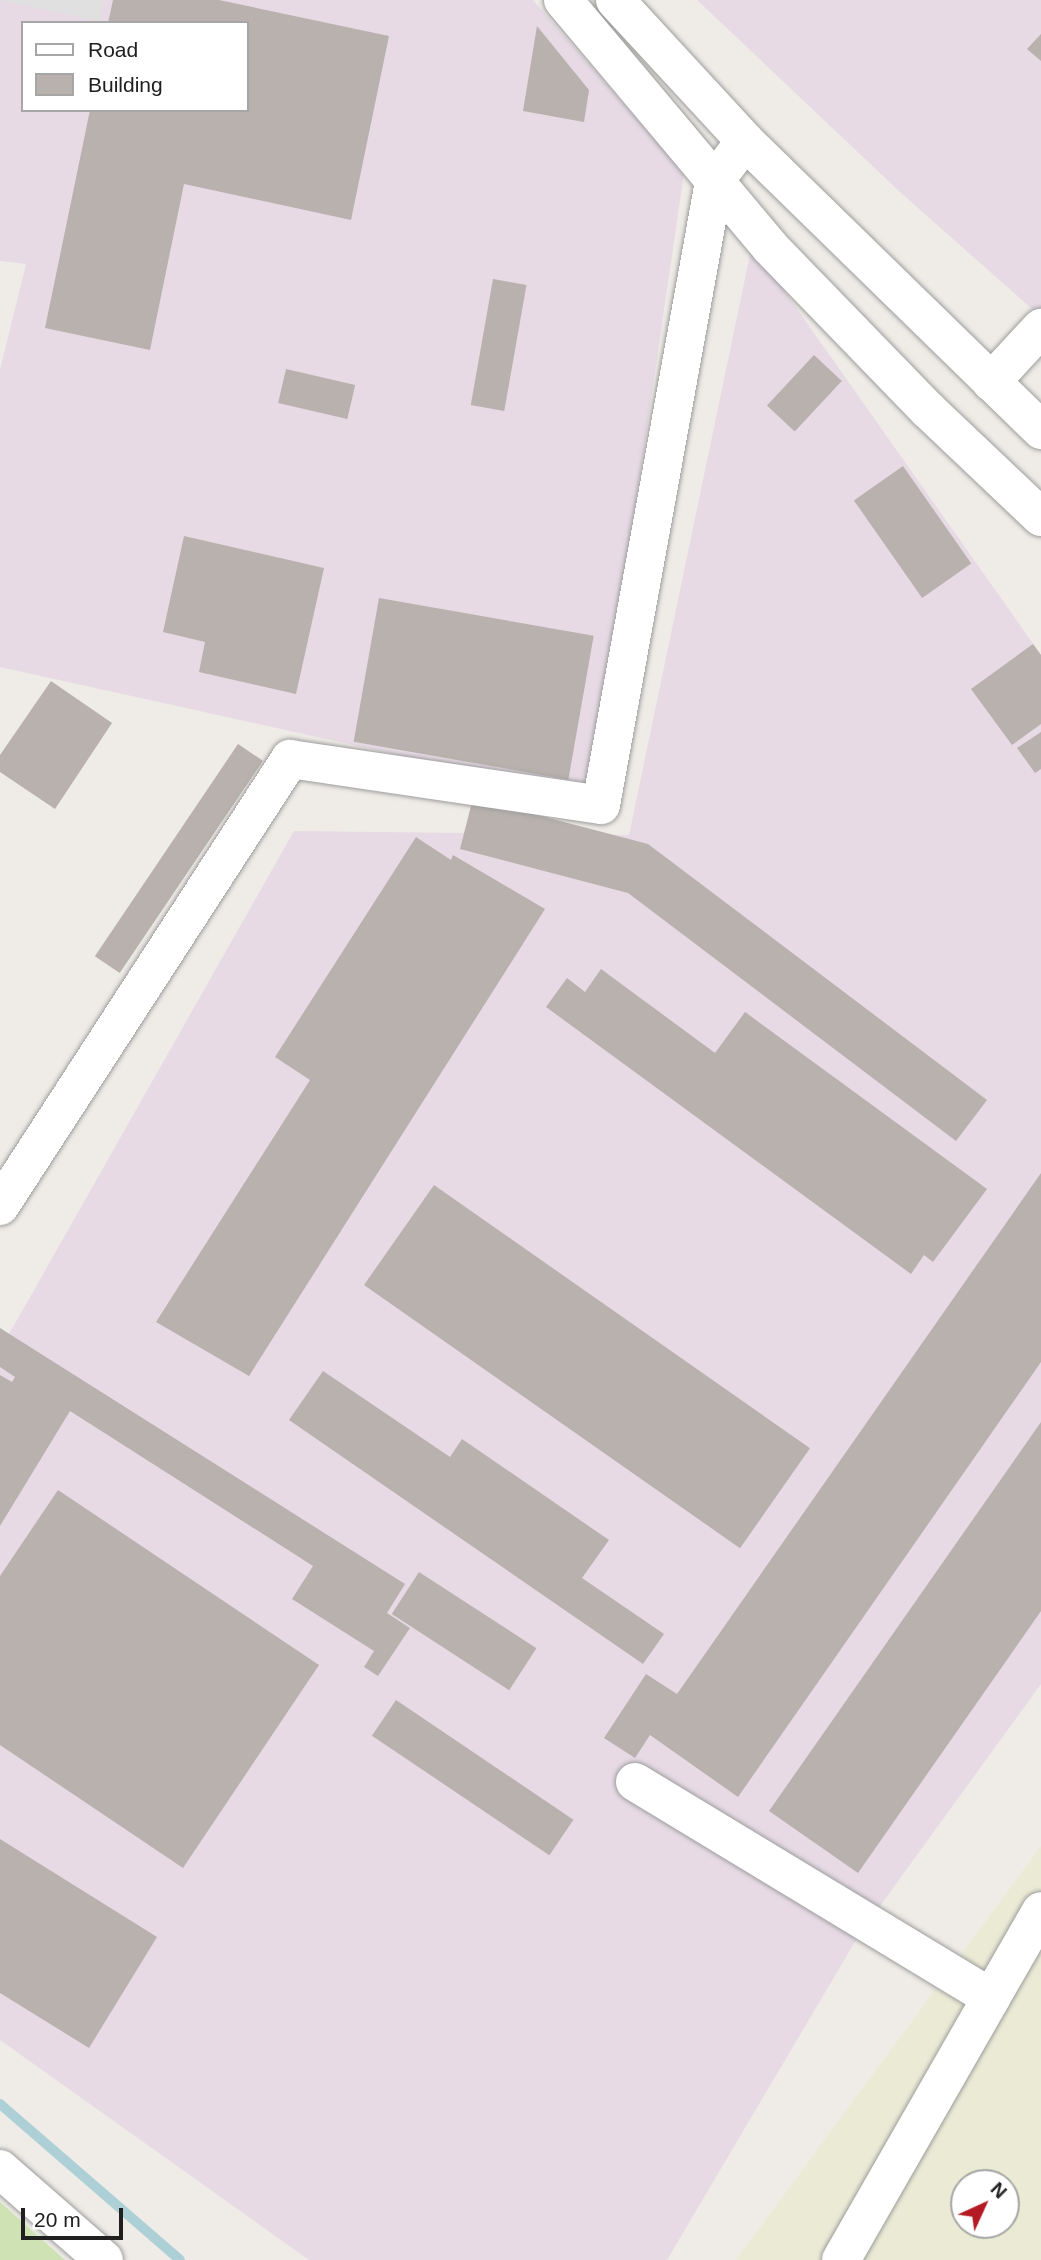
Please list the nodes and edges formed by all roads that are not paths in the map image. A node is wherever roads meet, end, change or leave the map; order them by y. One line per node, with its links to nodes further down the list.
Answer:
1 (563, 0): 4 (street)
2 (615, 0): 3 (street)
3 (745, 141): 4 (street); 6 (street)
4 (715, 182): 8 (street); 9 (street)
5 (1041, 328): 6 (street)
6 (991, 382): 7 (street)
7 (1041, 430)
8 (1041, 517)
9 (0, 1206)
10 (635, 1782): 12 (street)
11 (1041, 1911): 12 (street)
12 (991, 1998): 15 (street)
13 (0, 2169): 14 (street)
14 (104, 2260)
15 (841, 2260)

